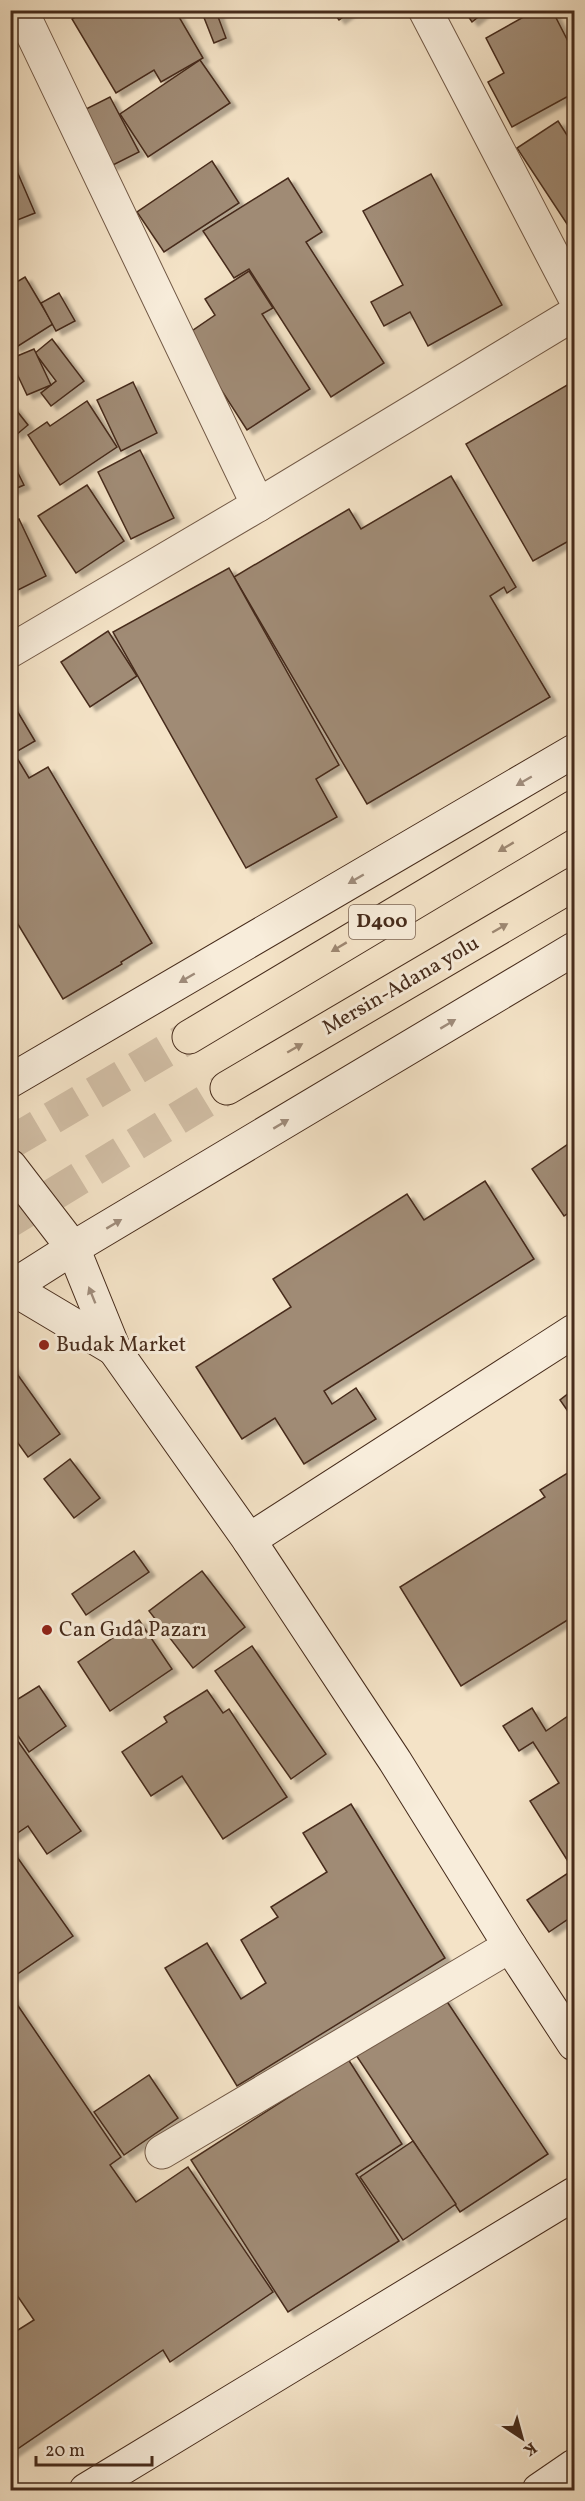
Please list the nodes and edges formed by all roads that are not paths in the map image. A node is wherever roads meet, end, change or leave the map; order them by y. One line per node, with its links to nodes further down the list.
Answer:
1 (21, 10): 5 (main road)
2 (425, 10): 3 (main road)
3 (574, 296)
4 (574, 314): 5 (main road)
5 (258, 505): 6 (main road)
6 (10, 651)
7 (574, 751): 12 (main road, one-way to 12)
8 (574, 807): 11 (highway, D400, one-way to 11)
9 (574, 884): 13 (highway, Mersin-Adana yolu, one-way to 9)
10 (574, 949): 15 (main road, one-way to 10)
11 (189, 1037)
12 (10, 1081)
13 (227, 1088)
14 (10, 1166): 15 (main road)
15 (73, 1248): 16 (main road); 18 (main road, one-way to 15)
16 (11, 1288): 18 (main road)
17 (574, 1331): 19 (main road)
18 (114, 1349): 19 (main road)
19 (249, 1540): 20 (main road)
20 (510, 1946): 21 (main road); 22 (main road)
21 (574, 2044)
22 (162, 2152)
23 (574, 2194): 25 (main road)
24 (574, 2466): 26 (main road)
25 (86, 2490)
26 (539, 2490)

